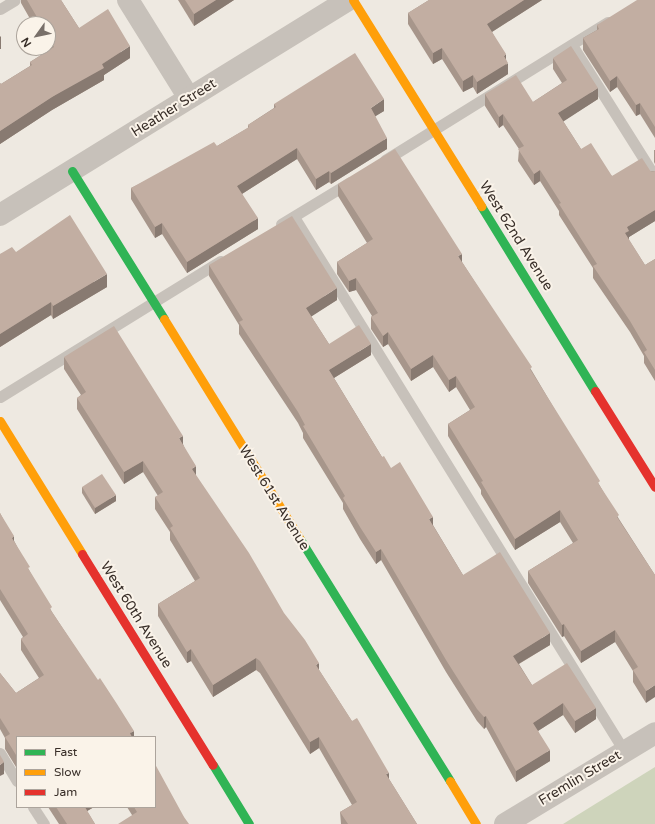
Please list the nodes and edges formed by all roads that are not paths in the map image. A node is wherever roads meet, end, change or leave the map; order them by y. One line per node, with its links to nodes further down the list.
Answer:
1 (15, 0): 5 (lane)
2 (128, 0): 8 (street)
3 (348, 0): 8 (street, Heather Street)
4 (353, 0): 9 (street, West 62nd Avenue)
5 (0, 9)
6 (617, 16): 7 (lane)
7 (572, 45): 9 (lane); 13 (lane)
8 (189, 98): 11 (street, Heather Street)
9 (434, 130): 10 (lane); 21 (street, West 62nd Avenue)
10 (372, 168)
11 (72, 171): 14 (street, Heather Street); 18 (street, West 61st Avenue)
12 (359, 176): 15 (lane)
13 (655, 177)
14 (0, 215)
15 (294, 217): 16 (lane); 23 (lane)
16 (268, 232)
17 (228, 256): 18 (lane)
18 (153, 302): 19 (lane); 29 (street, West 61st Avenue)
19 (0, 397)
20 (0, 421): 28 (street, West 60th Avenue)
21 (655, 487)
22 (655, 733): 23 (street, Fremlin Street)
23 (624, 751): 30 (street, Fremlin Street)
24 (0, 753): 25 (lane)
25 (16, 779)
26 (34, 808): 27 (lane)
27 (44, 824)
28 (249, 824)
29 (476, 824)
30 (505, 824)

